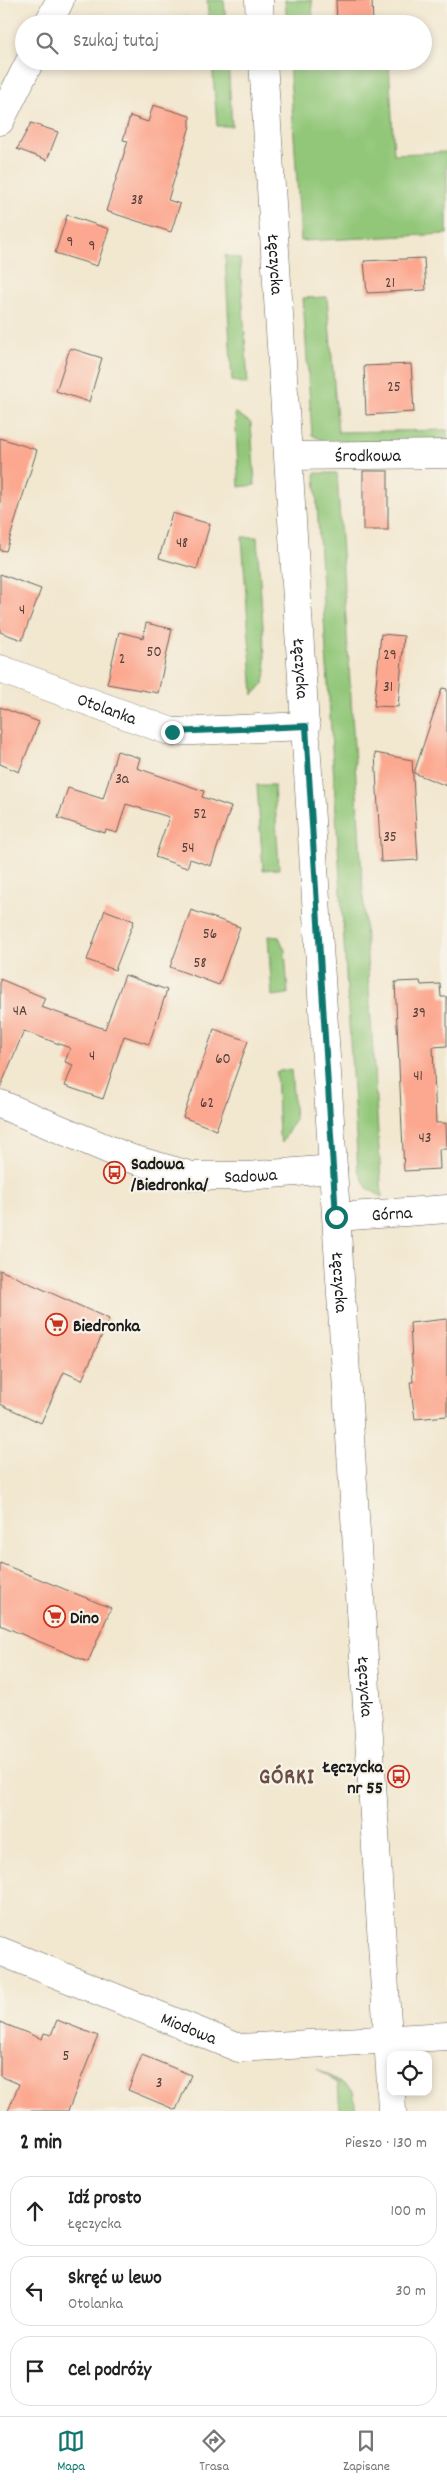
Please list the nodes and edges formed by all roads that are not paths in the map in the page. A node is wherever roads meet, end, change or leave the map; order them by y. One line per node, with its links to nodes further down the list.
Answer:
1 (60, 0): 3 (main road)
2 (259, 0): 4 (main road)
3 (52, 15)
4 (260, 15)
5 (26, 70): 7 (main road)
6 (264, 70): 9 (main road, Łęczycka)
7 (0, 121)
8 (447, 454): 9 (main road, Środkowa)
9 (289, 456): 11 (main road, Łęczycka)
10 (0, 669): 11 (main road, Otolanka)
11 (306, 726): 13 (main road, Łęczycka)
12 (0, 1104): 13 (main road, Sadowa)
13 (333, 1169): 15 (main road, Łęczycka)
14 (447, 1209): 15 (main road, Górna)
15 (336, 1217): 18 (main road, Łęczycka)
16 (0, 1951): 18 (main road, Miodowa)
17 (447, 2036): 18 (main road, Miodowa)
18 (388, 2040): 19 (main road, Łęczycka)
19 (389, 2051)
20 (391, 2096): 21 (main road)
21 (392, 2111)

